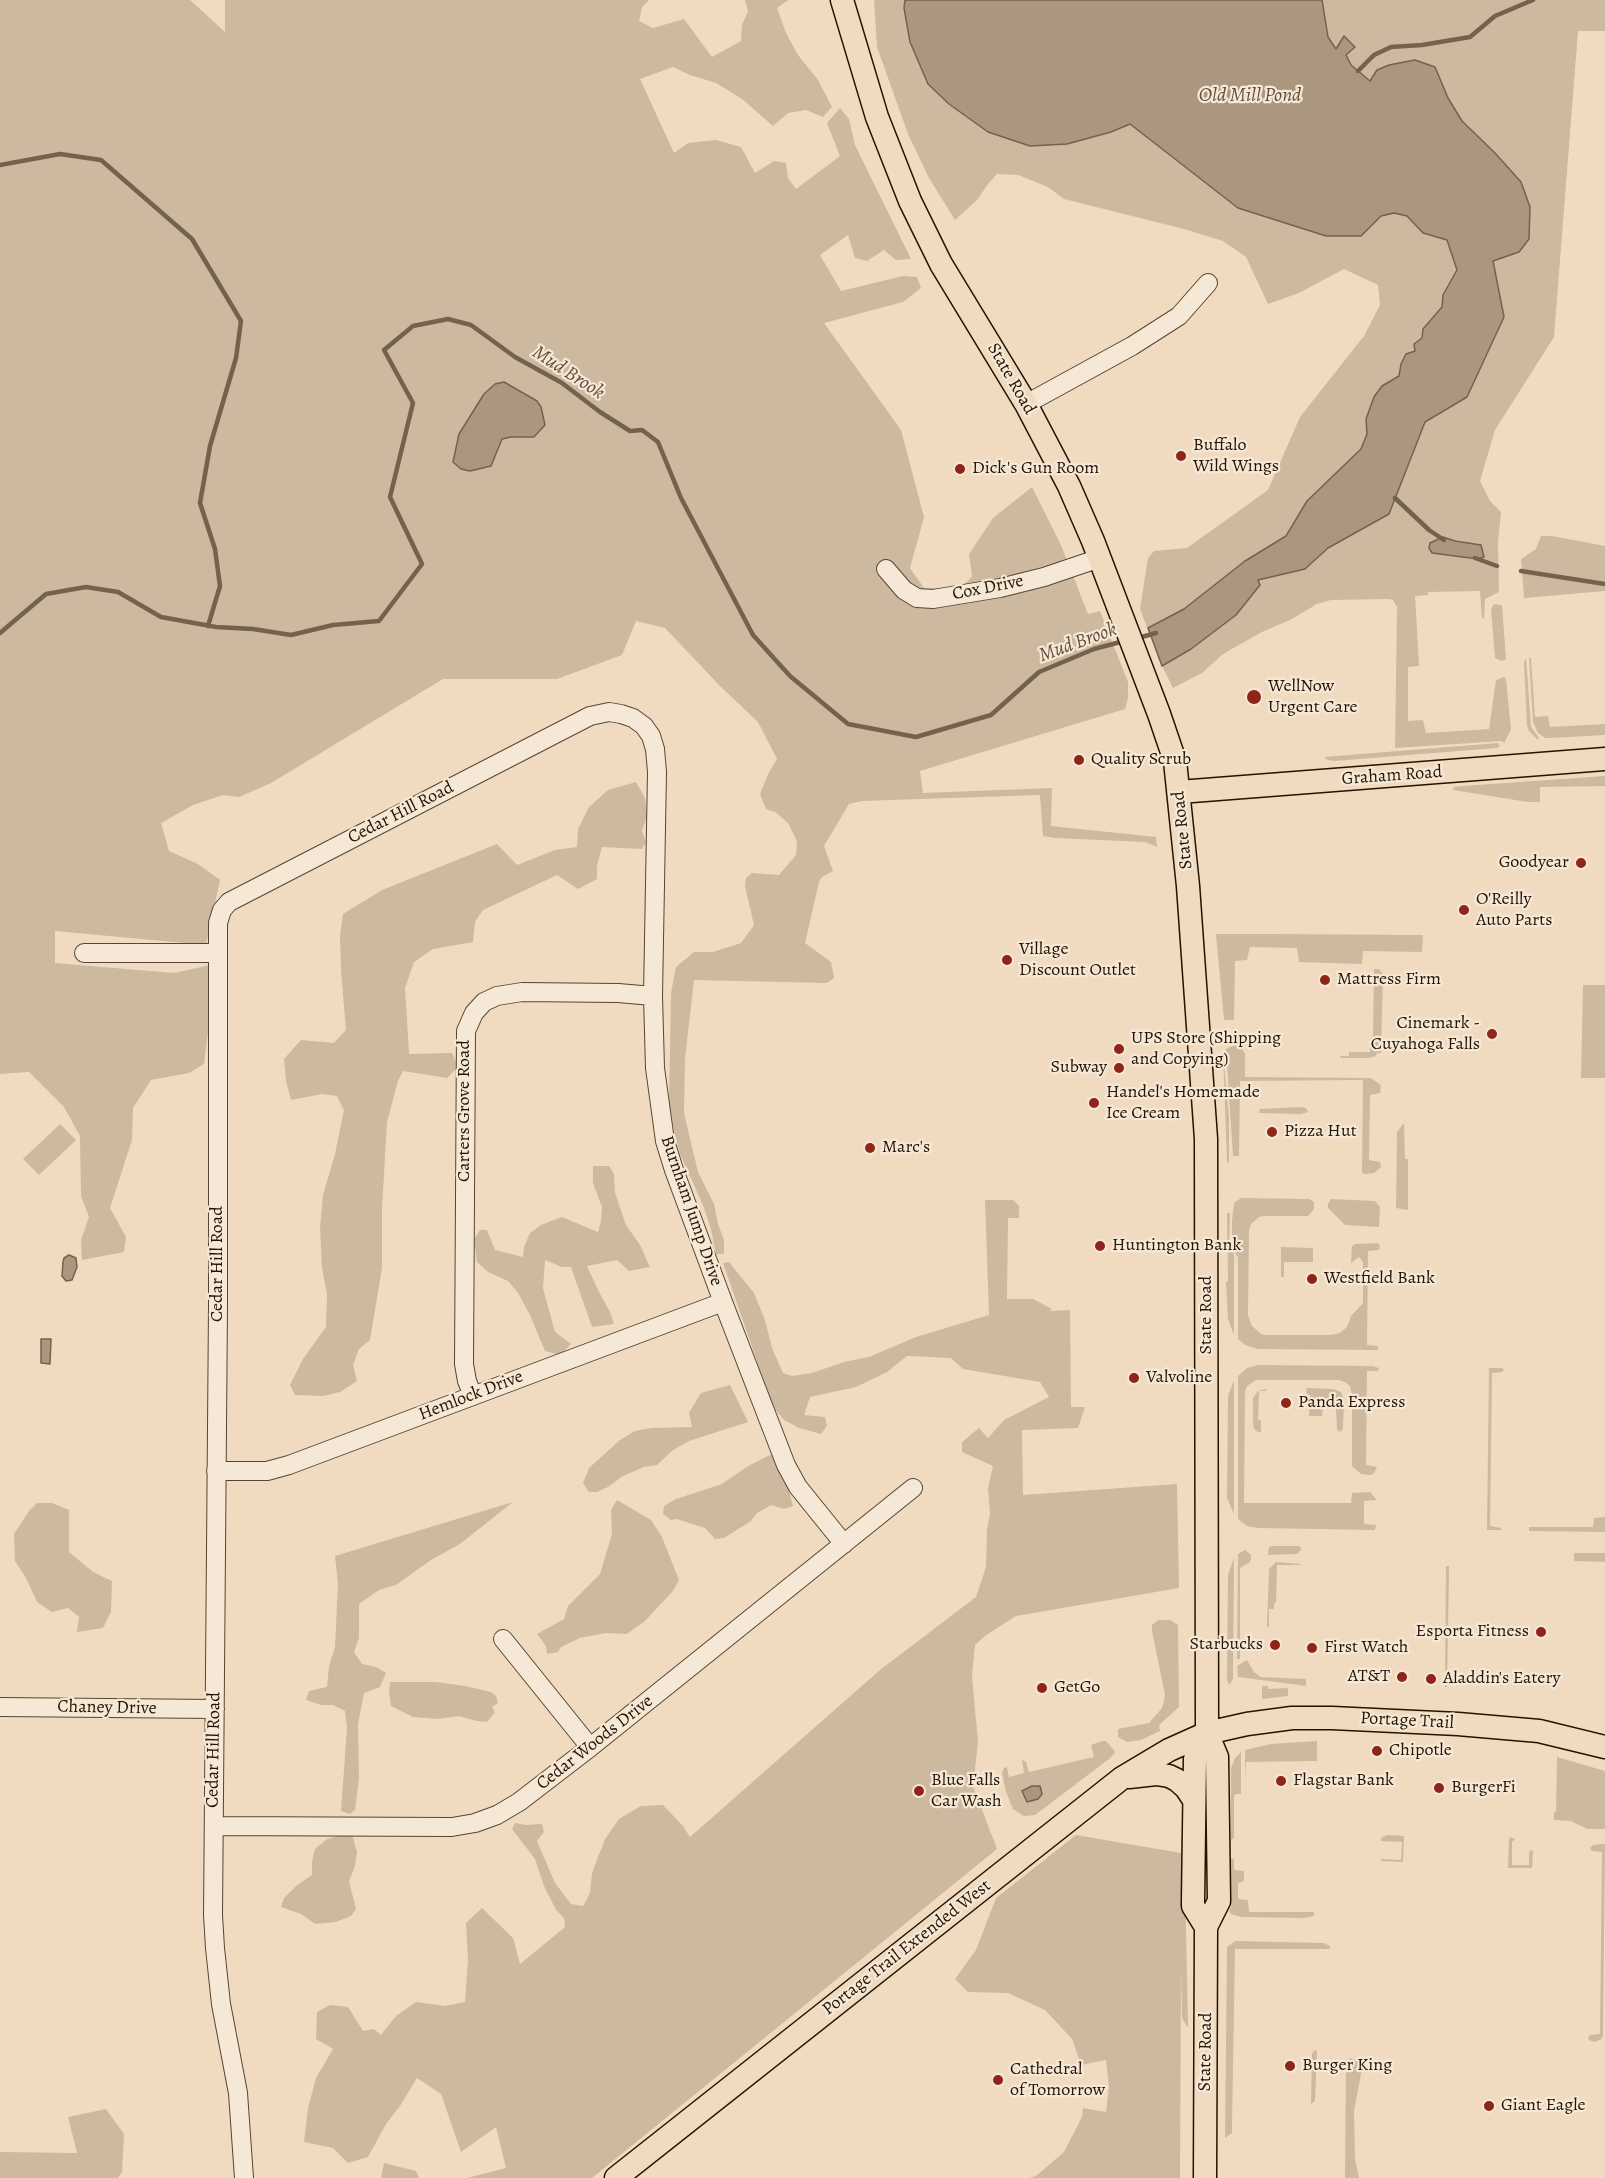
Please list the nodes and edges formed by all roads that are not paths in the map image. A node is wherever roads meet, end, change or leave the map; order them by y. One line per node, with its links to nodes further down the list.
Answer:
1 (842, 0): 3 (main road, State Road)
2 (1208, 283): 3 (street)
3 (1026, 404): 4 (main road, State Road)
4 (1100, 558): 5 (street, Cox Drive); 7 (main road, State Road)
5 (886, 569)
6 (1605, 759): 7 (main road, Graham Road)
7 (1179, 792): 20 (main road, State Road)
8 (656, 811): 10 (street, Cedar Hill Road); 11 (street, Burnham Jump Drive)
9 (84, 953): 10 (street)
10 (218, 953): 14 (street, Cedar Hill Road)
11 (653, 996): 12 (street, Burnham Jump Drive); 13 (street, Carters Grove Road)
12 (723, 1302): 13 (street, Hemlock Drive); 16 (street, Burnham Jump Drive)
13 (473, 1396): 14 (street, Hemlock Drive)
14 (216, 1471): 19 (street, Cedar Hill Road)
15 (913, 1488): 16 (street, Cedar Woods Drive)
16 (844, 1544): 21 (street, Cedar Woods Drive)
17 (503, 1639): 21 (street)
18 (0, 1707): 19 (street, Chaney Drive)
19 (215, 1709): 25 (street, Cedar Hill Road)
20 (1207, 1733): 22 (main road, Portage Trail); 23 (main road, Portage Trail Extended West); 24 (main road, State Road); 26 (main road, State Road)
21 (590, 1747): 25 (street, Cedar Woods Drive)
22 (1605, 1747)
23 (1122, 1778): 24 (main road); 28 (main road, Portage Trail Extended West)
24 (1194, 1800): 26 (main road, State Road)
25 (214, 1826): 27 (street, Cedar Hill Road)
26 (1206, 1927): 29 (main road, State Road)
27 (244, 2178)
28 (616, 2178)
29 (1205, 2178)

